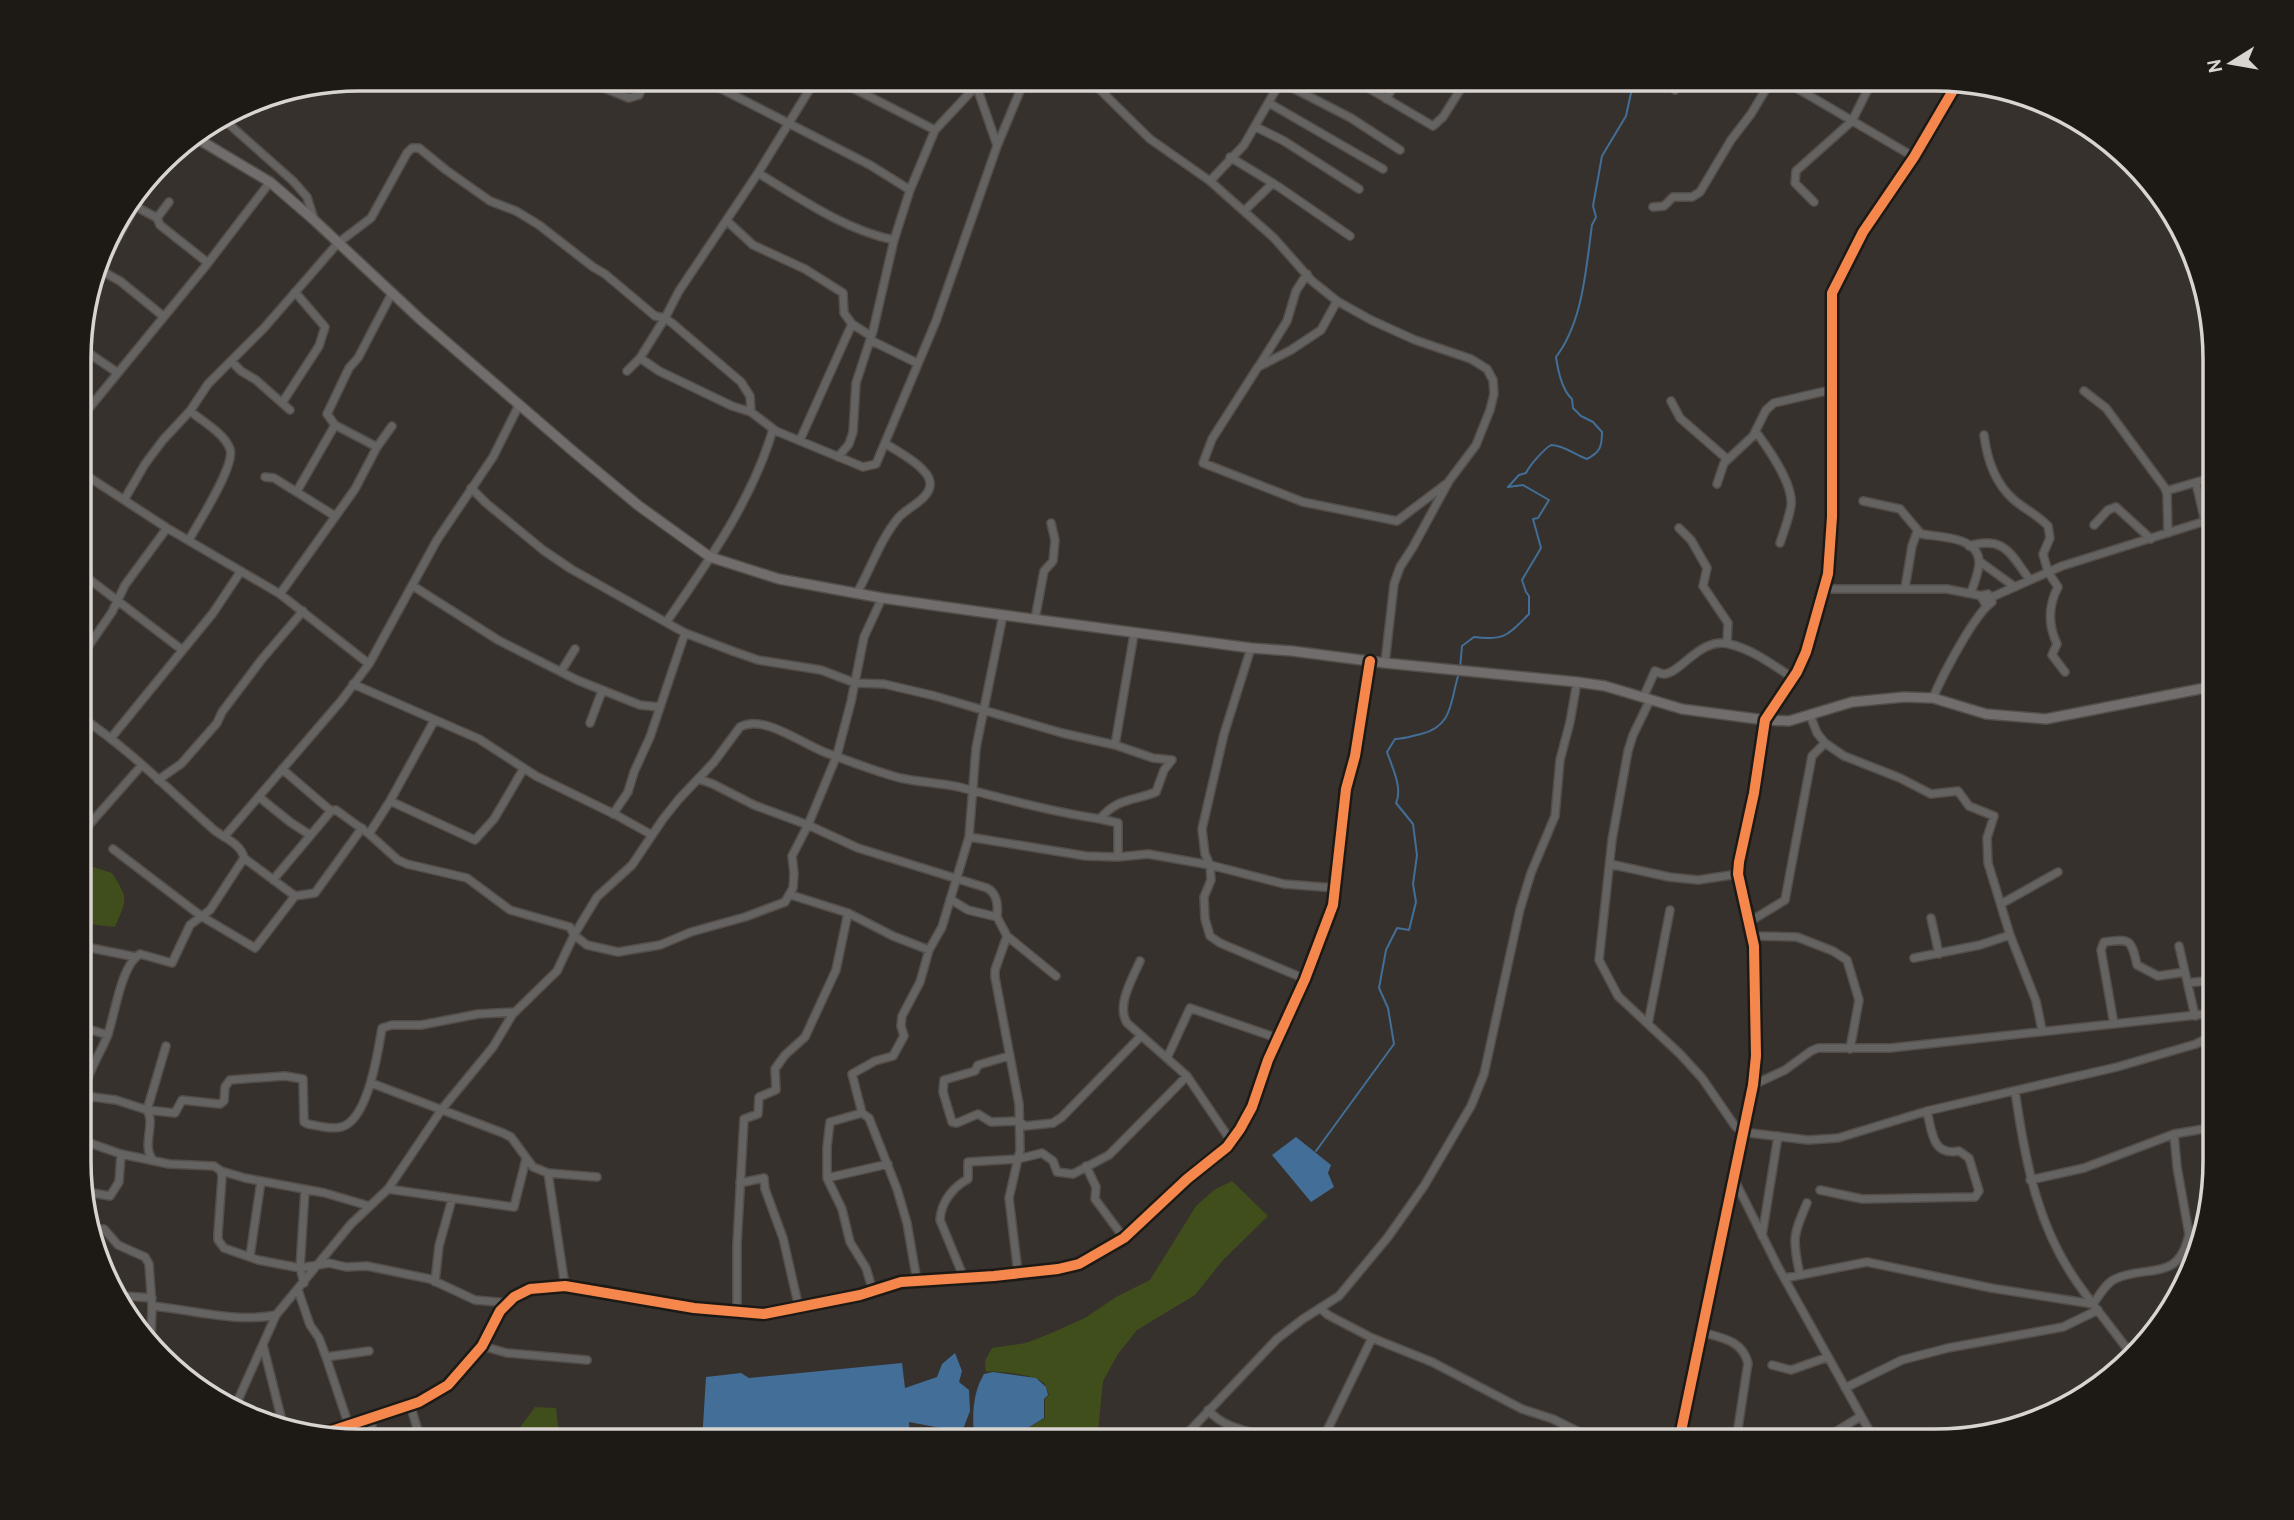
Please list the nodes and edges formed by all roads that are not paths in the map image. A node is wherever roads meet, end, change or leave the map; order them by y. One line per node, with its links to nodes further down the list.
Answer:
1 (612, 91): 2 (street)
2 (640, 91)
3 (725, 91): 23 (street)
4 (809, 91): 23 (street)
5 (859, 91): 25 (street)
6 (968, 91): 25 (street)
7 (978, 91): 27 (street)
8 (1020, 91): 27 (street)
9 (1101, 91): 33 (street)
10 (1276, 91): 20 (street)
11 (1302, 91): 28 (street)
12 (1372, 91): 19 (street)
13 (1391, 91): 19 (street)
14 (1459, 91): 19 (street)
15 (1764, 91): 40 (street)
16 (1801, 91): 21 (street)
17 (1867, 91): 21 (street)
18 (1952, 92): 29 (street)
19 (1386, 99)
20 (1269, 103): 24 (street); 31 (street)
21 (1852, 121): 29 (street); 39 (street)
22 (229, 125): 44 (street)
23 (789, 125): 32 (street); 37 (street)
24 (1256, 127): 30 (street); 36 (street)
25 (935, 130): 37 (street)
26 (202, 142): 34 (main road)
27 (997, 146): 62 (street)
28 (1400, 150)
29 (1914, 157): 66 (street)
30 (1230, 158): 33 (street); 35 (street)
31 (1384, 169)
32 (758, 173): 45 (street); 47 (street)
33 (1210, 181): 42 (street)
34 (270, 182): 44 (main road); 49 (street)
35 (1273, 183): 42 (street); 46 (street)
36 (1359, 189)
37 (910, 190): 47 (street)
38 (169, 202): 43 (street)
39 (1814, 202)
40 (1653, 207)
41 (138, 208): 43 (street)
42 (1244, 211): 51 (street)
43 (157, 218): 49 (street)
44 (314, 220): 48 (main road)
45 (727, 221): 56 (street); 57 (street)
46 (1350, 236)
47 (894, 240): 58 (street)
48 (338, 243): 52 (street); 53 (main road); 56 (street)
49 (208, 263): 55 (street)
50 (105, 273): 55 (street)
51 (1307, 274): 54 (street); 63 (street)
52 (295, 292): 61 (street); 69 (street)
53 (392, 293): 70 (main road); 75 (street)
54 (1337, 301): 63 (street); 88 (street)
55 (163, 316): 65 (street)
56 (665, 318): 60 (street); 74 (street)
57 (852, 324): 58 (street); 80 (street)
58 (871, 338): 62 (street); 83 (street)
59 (91, 355): 65 (street)
60 (640, 358): 64 (street); 74 (street)
61 (231, 361): 69 (street); 73 (street)
62 (917, 363): 81 (street)
63 (1258, 367): 88 (street)
64 (626, 371)
65 (118, 373): 71 (street)
66 (1830, 390): 78 (street); 118 (street)
67 (2084, 391): 93 (street)
68 (1671, 401): 84 (street)
69 (282, 403): 72 (street)
70 (519, 405): 91 (street); 109 (main road)
71 (91, 406)
72 (290, 410)
73 (190, 411): 94 (street); 106 (street)
74 (751, 412): 77 (street)
75 (335, 425): 82 (street); 92 (street)
76 (392, 426): 82 (street)
77 (773, 429): 80 (street); 109 (street)
78 (1756, 432): 84 (street); 107 (street)
79 (1984, 435): 112 (street)
80 (800, 440): 83 (street)
81 (886, 444): 83 (street); 119 (street)
82 (377, 447): 97 (street)
83 (838, 457)
84 (1727, 459): 90 (street)
85 (265, 477): 92 (street)
86 (91, 479): 94 (street)
87 (2203, 480): 89 (street)
88 (1449, 481): 139 (street)
89 (2196, 482): 93 (street); 96 (street)
90 (1717, 484)
91 (471, 488): 115 (street); 130 (street)
92 (297, 491): 97 (street)
93 (2166, 491): 104 (street)
94 (124, 500): 101 (street)
95 (1864, 501): 103 (street)
96 (2203, 512)
97 (335, 516): 121 (street)
98 (2203, 522): 104 (street)
99 (1051, 523): 129 (street)
100 (2094, 525): 105 (street)
101 (167, 528): 106 (street); 125 (street)
102 (1679, 528): 134 (street)
103 (1917, 532): 108 (street); 117 (street)
104 (2168, 533): 105 (street)
105 (2151, 539): 112 (street)
106 (189, 540): 111 (street)
107 (1780, 543)
108 (1969, 546): 110 (street); 113 (street)
109 (710, 557): 119 (main road); 130 (street)
110 (1979, 561): 116 (street); 120 (street)
111 (242, 571): 121 (street); 136 (street)
112 (2048, 572): 113 (street); 142 (street)
113 (2031, 579): 116 (street)
114 (91, 581): 125 (street)
115 (413, 586): 140 (street); 141 (street)
116 (2015, 587): 123 (street)
117 (1905, 588): 118 (street); 120 (street)
118 (1825, 589): 143 (street)
119 (857, 593): 124 (main road)
120 (1971, 593): 122 (street)
121 (280, 594): 127 (street)
122 (1983, 596): 123 (street); 126 (street)
123 (1992, 597): 126 (street)
124 (882, 598): 128 (main road); 145 (street)
125 (118, 601): 133 (street); 136 (street)
126 (1986, 605): 149 (street)
127 (303, 611): 140 (street); 166 (street)
128 (1003, 615): 129 (main road); 152 (street)
129 (1035, 619): 132 (main road)
130 (667, 621): 131 (street)
131 (685, 633): 145 (street); 151 (street)
132 (1134, 634): 135 (main road); 160 (street)
133 (91, 642)
134 (1727, 643): 143 (street); 150 (street)
135 (1251, 648): 138 (main road); 185 (street)
136 (181, 649): 158 (street)
137 (575, 649): 141 (street)
138 (1370, 661): 139 (main road); 190 (street)
139 (1385, 663): 144 (main road)
140 (369, 664): 146 (street)
141 (562, 670): 148 (street)
142 (2065, 672)
143 (1793, 678): 154 (street)
144 (1577, 682): 150 (main road); 292 (street)
145 (855, 683): 152 (street); 161 (street)
146 (353, 684): 155 (street); 164 (street)
147 (2203, 689): 149 (main road)
148 (602, 691): 151 (street); 156 (street)
149 (1933, 698): 153 (main road)
150 (1647, 699): 154 (main road); 184 (street)
151 (660, 707): 171 (street)
152 (984, 710): 160 (street); 167 (street)
153 (1810, 715): 154 (main road); 159 (street)
154 (1765, 720): 187 (street)
155 (434, 721): 163 (street); 169 (street)
156 (590, 723)
157 (91, 724): 158 (street)
158 (111, 738): 162 (street)
159 (1825, 743): 194 (street); 200 (street)
160 (1115, 745): 172 (street)
161 (836, 755): 165 (street); 167 (street); 174 (street)
162 (141, 766): 166 (street); 173 (street)
163 (524, 768): 169 (street); 171 (street)
164 (282, 769): 168 (street); 170 (street)
165 (699, 779): 174 (street); 178 (street)
166 (158, 780): 179 (street)
167 (973, 792): 172 (street); 180 (street)
168 (259, 797): 177 (street); 179 (street)
169 (390, 801): 176 (street)
170 (331, 811): 175 (street); 177 (street)
171 (613, 814): 178 (street)
172 (1100, 819): 182 (street)
173 (91, 823)
174 (808, 825): 189 (street); 191 (street)
175 (362, 828): 176 (street); 192 (street)
176 (369, 834): 201 (street)
177 (310, 835): 188 (street)
178 (652, 835): 201 (street)
179 (224, 837): 183 (street)
180 (969, 837): 182 (street); 189 (street)
181 (113, 849): 197 (street)
182 (1118, 857): 185 (street)
183 (244, 858): 188 (street); 197 (street)
184 (1609, 864): 187 (street); 220 (street)
185 (1210, 865): 190 (street); 214 (street)
186 (2058, 872): 194 (street)
187 (1738, 874): 200 (street)
188 (273, 880): 192 (street)
189 (954, 880): 193 (street); 198 (street)
190 (1335, 888): 214 (street)
191 (791, 895): 196 (street); 201 (street)
192 (295, 896): 197 (street)
193 (950, 899): 198 (street); 207 (street)
194 (2001, 904): 202 (street)
195 (1670, 910): 220 (street)
196 (848, 913): 207 (street); 262 (street)
197 (201, 916): 209 (street)
198 (997, 917): 203 (street)
199 (1931, 918): 208 (street)
200 (1749, 922): 204 (street)
201 (574, 935): 217 (street)
202 (2010, 935): 208 (street); 223 (street)
203 (1007, 936): 213 (street); 230 (street)
204 (1752, 936): 229 (street); 235 (street)
205 (2179, 946): 212 (street)
206 (91, 948): 209 (street)
207 (929, 950): 241 (street)
208 (1939, 954): 210 (street)
209 (136, 957): 224 (street)
210 (1914, 958)
211 (1140, 961): 225 (street)
212 (2185, 972): 216 (street); 221 (street)
213 (1056, 976)
214 (1305, 979): 226 (street)
215 (2203, 981): 216 (street)
216 (2188, 983): 219 (street)
217 (515, 1012): 234 (street); 238 (street)
218 (2203, 1015): 219 (street)
219 (2195, 1016): 221 (street)
220 (1648, 1024): 244 (street)
221 (2114, 1024): 223 (street)
222 (91, 1030): 224 (street)
223 (2042, 1030): 229 (street)
224 (108, 1035): 232 (street)
225 (1141, 1036): 231 (street); 242 (street)
226 (1280, 1038): 231 (street); 247 (street)
227 (2203, 1040): 236 (street)
228 (166, 1046): 239 (street)
229 (1850, 1049): 235 (street)
230 (1009, 1056): 242 (street); 242 (street)
231 (1167, 1058): 233 (street)
232 (91, 1068)
233 (1187, 1076): 247 (street); 254 (street)
234 (371, 1083): 238 (street); 239 (street)
235 (1753, 1085): 244 (street)
236 (2015, 1091): 240 (street); 260 (street)
237 (91, 1097): 239 (street)
238 (442, 1109): 250 (street); 263 (street)
239 (147, 1110): 252 (street)
240 (1927, 1111): 246 (street); 265 (street)
241 (862, 1113): 253 (street); 259 (street)
242 (1019, 1121): 251 (street)
243 (2203, 1130): 245 (street)
244 (1742, 1132): 246 (street); 258 (street)
245 (2174, 1134): 260 (street); 290 (street)
246 (1778, 1136): 271 (street)
247 (1231, 1140): 272 (street)
248 (91, 1144): 249 (street)
249 (121, 1154): 252 (street); 266 (street)
250 (526, 1158): 256 (street); 267 (street)
251 (1018, 1159): 254 (street); 276 (street); 278 (street)
252 (154, 1160): 255 (street)
253 (888, 1164): 259 (street); 280 (street)
254 (1086, 1166): 272 (street)
255 (220, 1171): 261 (street); 273 (street)
256 (548, 1173): 257 (street); 283 (street)
257 (597, 1177)
258 (1733, 1177): 271 (street); 297 (street)
259 (827, 1178): 285 (street)
260 (2030, 1180): 290 (street)
261 (261, 1181): 264 (street); 273 (street)
262 (740, 1183): 291 (street); 293 (street)
263 (388, 1189): 267 (street); 269 (street)
264 (305, 1190): 269 (street); 275 (street)
265 (1820, 1190)
266 (93, 1193)
267 (452, 1199): 281 (street)
268 (1807, 1203): 277 (street)
269 (369, 1206): 274 (street)
270 (100, 1229): 287 (street)
271 (1762, 1237): 279 (street)
272 (1124, 1238): 276 (street)
273 (250, 1256): 275 (street)
274 (318, 1266): 275 (street); 281 (street); 282 (street)
275 (300, 1268): 282 (street)
276 (1018, 1273): 278 (street)
277 (1800, 1275): 279 (street); 290 (street)
278 (964, 1278): 280 (street)
279 (1785, 1278): 304 (street)
280 (917, 1281): 285 (street)
281 (435, 1282): 288 (street)
282 (304, 1283): 284 (street)
283 (565, 1286): 289 (street); 293 (street)
284 (298, 1290): 294 (street); 303 (street)
285 (873, 1291): 291 (street)
286 (128, 1297): 287 (street)
287 (152, 1302): 294 (street); 296 (street)
288 (488, 1303): 289 (street); 295 (street)
289 (508, 1303): 295 (street)
290 (2095, 1307): 301 (street); 307 (street)
291 (799, 1308): 293 (street)
292 (1320, 1308): 298 (street); 310 (street)
293 (737, 1313)
294 (276, 1315): 299 (street)
295 (494, 1320): 300 (street)
296 (151, 1331)
297 (1701, 1332): 322 (street); 323 (street)
298 (1372, 1338): 320 (street); 321 (street)
299 (262, 1343): 308 (street); 313 (street)
300 (482, 1346): 305 (street); 309 (street)
301 (2127, 1349)
302 (369, 1352): 303 (street)
303 (326, 1357): 314 (street)
304 (1828, 1357): 306 (street); 307 (street)
305 (587, 1360)
306 (1772, 1365)
307 (1845, 1388): 312 (street)
308 (238, 1400)
309 (410, 1405): 311 (street); 317 (street)
310 (1208, 1410): 318 (street); 319 (street)
311 (371, 1416): 314 (street); 316 (street)
312 (1861, 1416): 324 (street); 325 (street)
313 (281, 1418)
314 (348, 1423): 315 (street)
315 (337, 1428)
316 (372, 1429)
317 (417, 1429)
318 (1191, 1429)
319 (1241, 1429)
320 (1328, 1429)
321 (1573, 1429)
322 (1681, 1429)
323 (1738, 1429)
324 (1840, 1429)
325 (1868, 1429)

